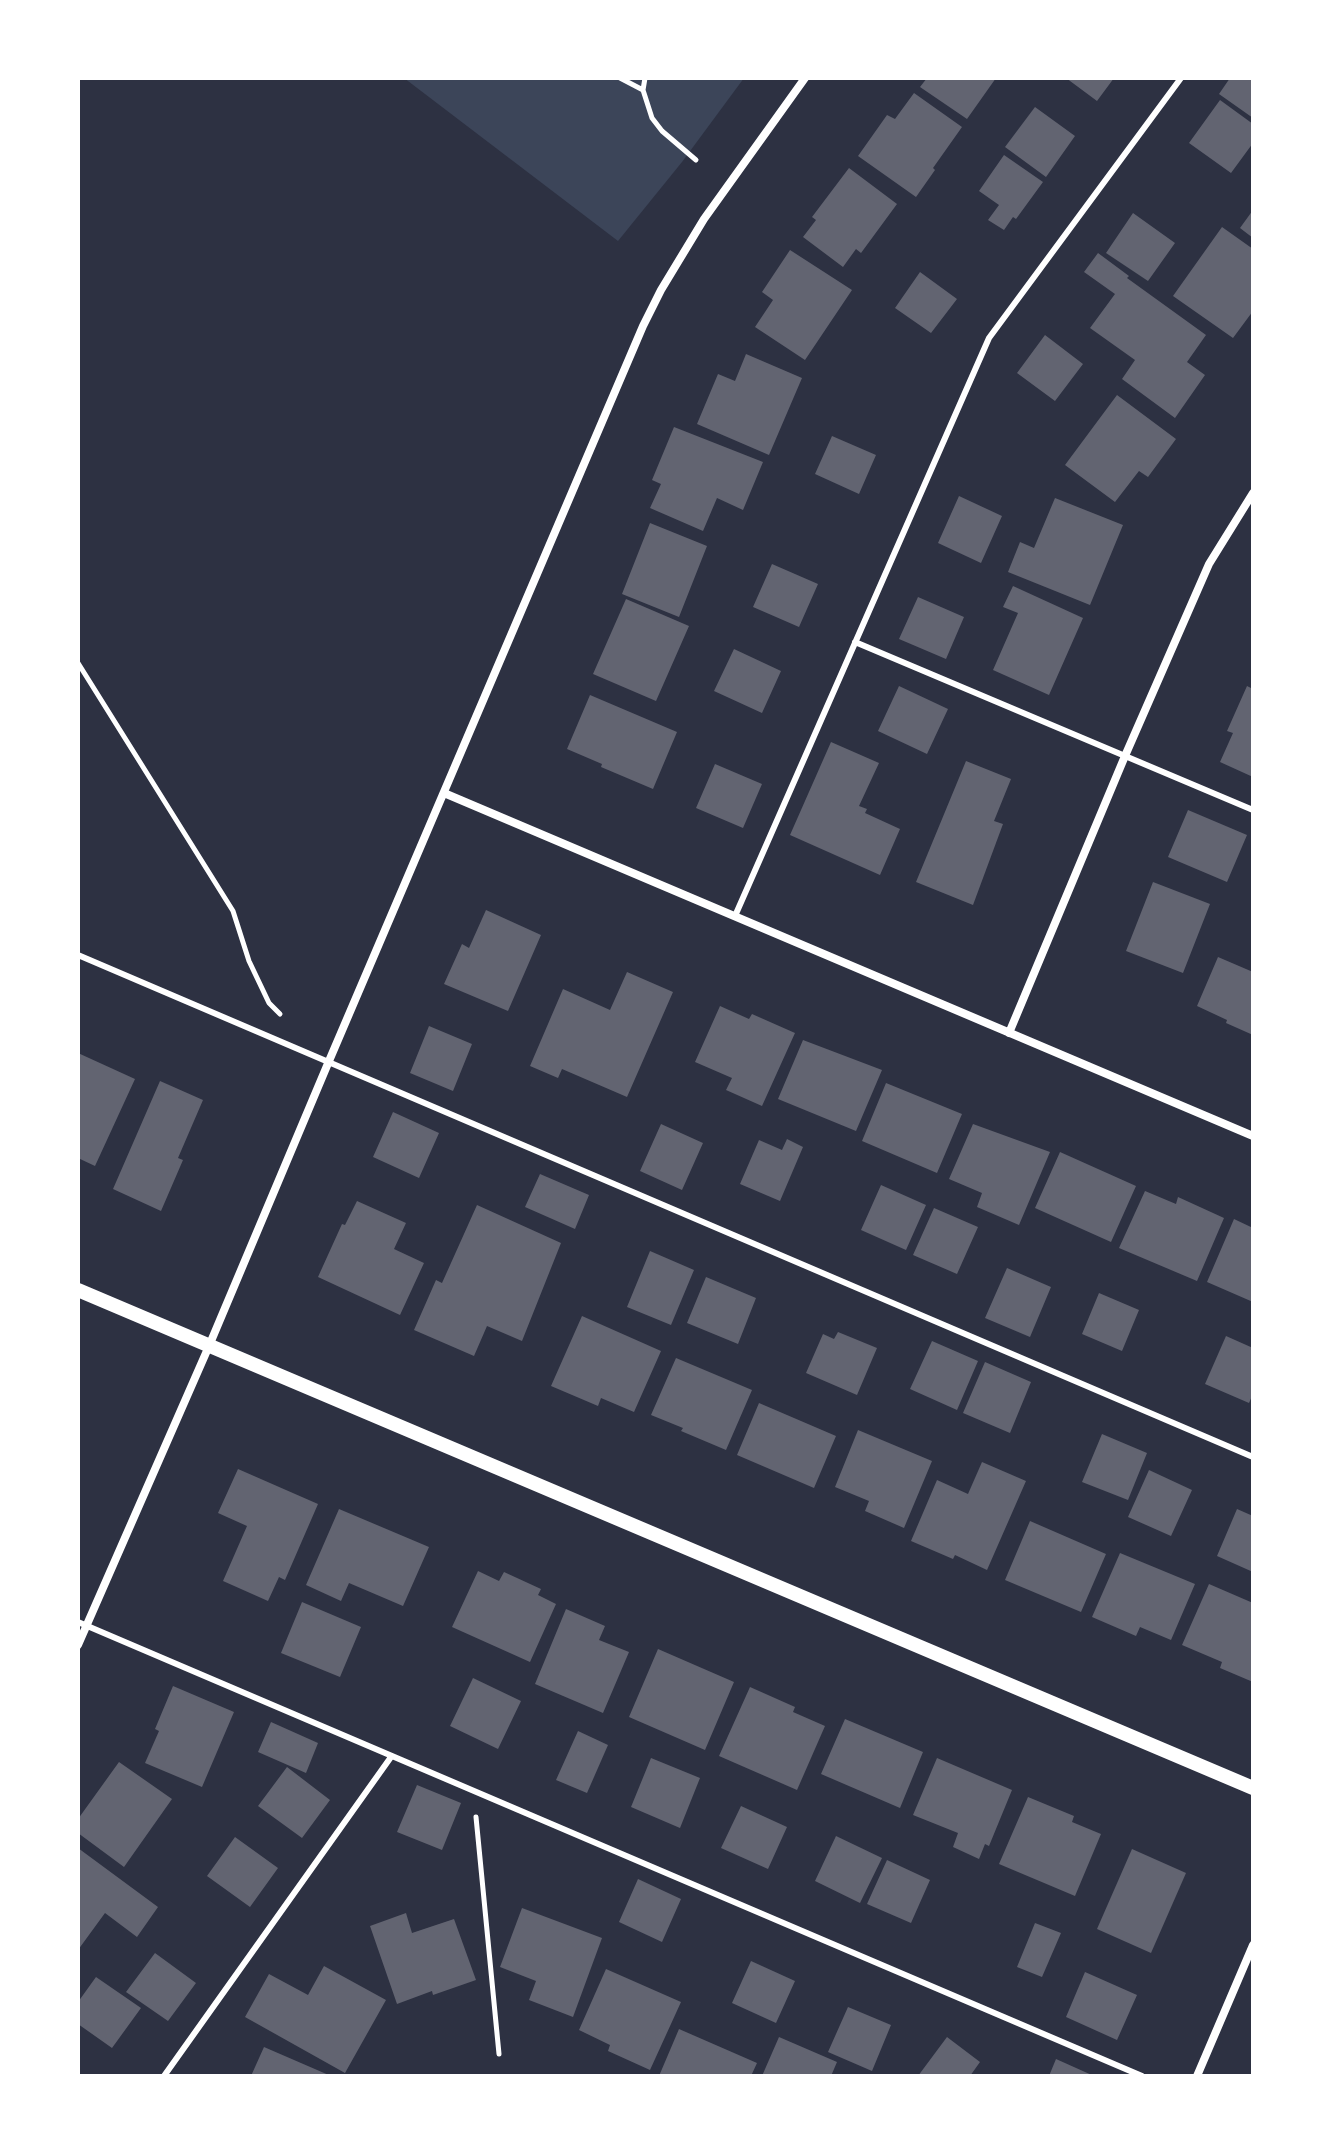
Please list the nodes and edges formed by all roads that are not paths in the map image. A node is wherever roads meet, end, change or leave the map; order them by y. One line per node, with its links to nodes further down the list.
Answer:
1 (805, 78): 6 (street)
2 (1181, 78): 4 (lane)
3 (1253, 493): 5 (street)
4 (855, 642): 5 (lane); 8 (lane)
5 (1125, 756): 7 (lane); 10 (street)
6 (444, 793): 8 (street); 11 (street)
7 (1253, 810)
8 (735, 916): 10 (street)
9 (78, 955): 11 (lane)
10 (1009, 1033): 12 (street)
11 (329, 1061): 14 (street); 15 (lane)
12 (1253, 1136)
13 (78, 1290): 14 (street)
14 (209, 1346): 17 (street); 20 (street)
15 (1253, 1457)
16 (78, 1622): 17 (lane)
17 (88, 1626): 18 (street); 19 (lane)
18 (78, 1645)
19 (391, 1757): 22 (lane); 23 (lane)
20 (1253, 1788)
21 (1253, 1945): 24 (street)
22 (164, 2076)
23 (1142, 2076)
24 (1197, 2076)

